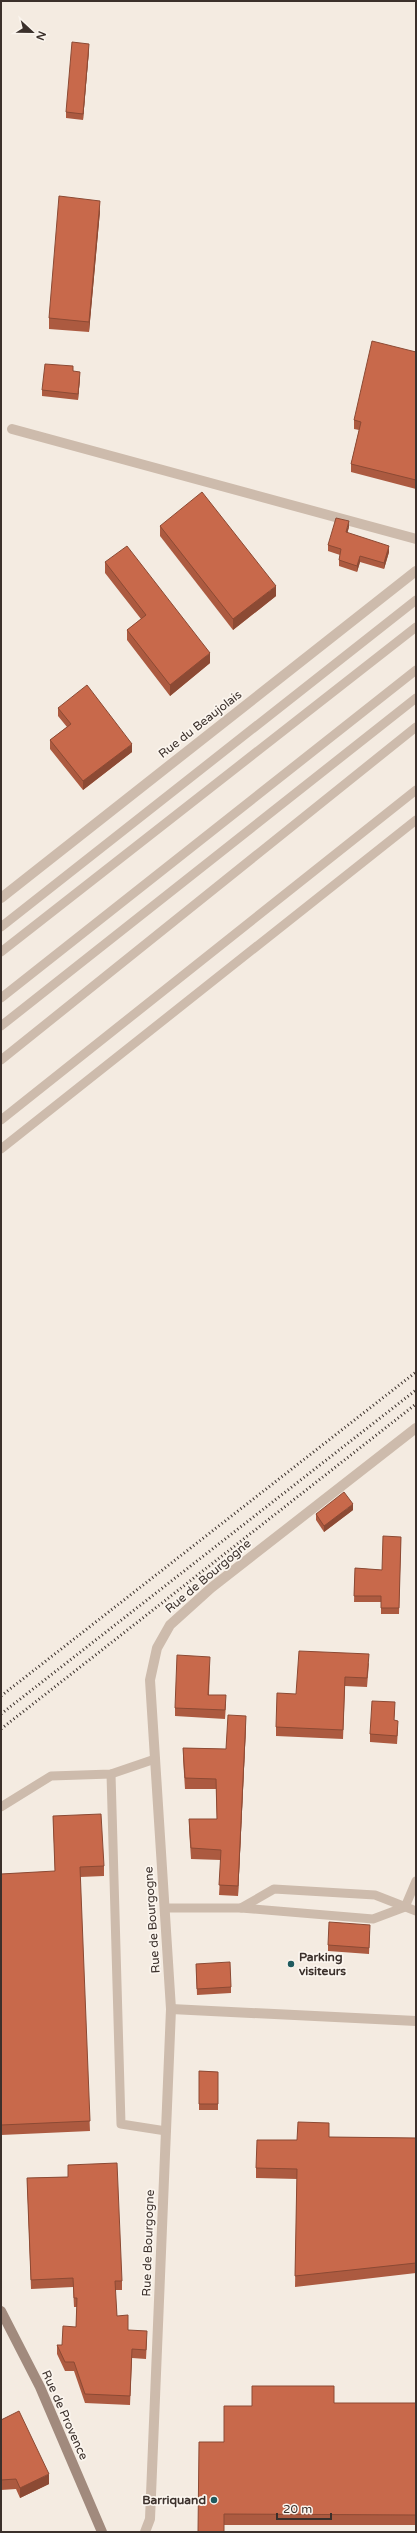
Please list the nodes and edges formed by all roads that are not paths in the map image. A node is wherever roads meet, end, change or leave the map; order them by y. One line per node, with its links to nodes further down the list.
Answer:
1 (12, 428): 2 (street)
2 (416, 539)
3 (416, 571): 11 (street, Rue du Beaujolais)
4 (416, 600): 12 (lane)
5 (416, 627): 13 (lane)
6 (416, 670): 14 (lane)
7 (416, 698): 15 (lane)
8 (416, 727): 16 (lane)
9 (416, 790): 17 (lane)
10 (416, 820): 18 (lane)
11 (1, 898)
12 (1, 927)
13 (1, 952)
14 (1, 998)
15 (1, 1026)
16 (1, 1060)
17 (1, 1120)
18 (1, 1149)
19 (416, 1428): 20 (street, Rue de Bourgogne)
20 (155, 1759): 21 (lane); 25 (street, Rue de Bourgogne)
21 (111, 1774): 22 (lane); 30 (lane)
22 (1, 1807)
23 (416, 1881): 24 (lane)
24 (406, 1907): 26 (lane); 26 (lane); 27 (lane)
25 (164, 1908): 26 (lane); 28 (street, Rue de Bourgogne)
26 (241, 1908)
27 (416, 1911)
28 (171, 2009): 29 (street); 30 (street, Rue de Bourgogne)
29 (416, 2021)
30 (166, 2131): 33 (street, Rue de Bourgogne)
31 (1, 2311): 32 (main road, Rue de Provence)
32 (102, 2532)
33 (145, 2532)

